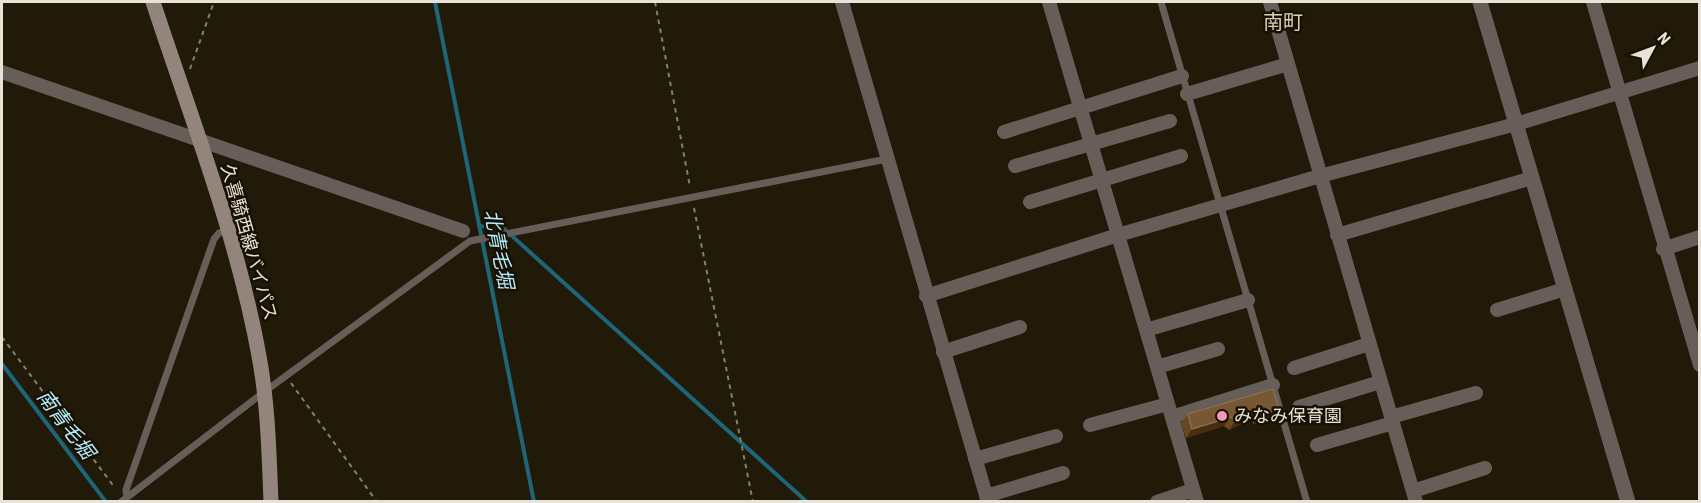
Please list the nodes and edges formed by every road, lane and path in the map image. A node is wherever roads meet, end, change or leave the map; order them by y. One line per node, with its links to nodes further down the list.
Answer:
1 (153, 2): 13 (main road, 久喜騎西線バイパス)
2 (214, 2): 13 (path)
3 (655, 2): 29 (path)
4 (842, 2): 24 (street)
5 (1049, 2): 17 (street)
6 (1161, 2): 14 (lane)
7 (1270, 2): 10 (street)
8 (1480, 2): 19 (street)
9 (1593, 2): 15 (street)
10 (1288, 64): 16 (street); 26 (street)
11 (1700, 68): 15 (street)
12 (2, 72): 21 (street)
13 (176, 73): 21 (main road, 久喜騎西線バイパス)
14 (1182, 76): 16 (lane); 17 (street)
15 (1618, 92): 19 (street); 37 (street)
16 (1187, 94): 31 (lane)
17 (1080, 108): 20 (street); 22 (street)
18 (1170, 121): 22 (street)
19 (1516, 124): 26 (street); 27 (street)
20 (1004, 132)
21 (198, 139): 32 (main road, 久喜騎西線バイパス); 35 (street)
22 (1091, 143): 25 (street); 28 (street)
23 (1180, 156): 28 (street)
24 (887, 159): 29 (lane); 39 (street)
25 (1015, 166)
26 (1320, 176): 31 (street); 34 (street)
27 (1532, 178): 34 (street); 38 (street)
28 (1102, 181): 30 (street); 33 (street)
29 (692, 197): 35 (lane); 71 (path)
30 (1030, 202)
31 (1220, 206): 33 (street); 40 (lane)
32 (227, 230): 54 (main road, 久喜騎西線バイパス); 67 (lane)
33 (1118, 235): 39 (street); 43 (street)
34 (1337, 235): 45 (street)
35 (469, 237): 51 (lane)
36 (1700, 237): 37 (street)
37 (1663, 249): 48 (street)
38 (1565, 289): 41 (street); 74 (street)
39 (926, 296): 47 (street)
40 (1248, 300): 43 (street); 53 (lane)
41 (1497, 310)
42 (1020, 327): 47 (street)
43 (1146, 330): 49 (street)
44 (2, 337): 67 (path)
45 (1369, 344): 50 (street); 52 (street)
46 (1218, 350): 49 (street)
47 (943, 352): 62 (street)
48 (1700, 365)
49 (1157, 367): 57 (street)
50 (1294, 368)
51 (286, 376): 54 (lane); 70 (path)
52 (1380, 381): 56 (street); 58 (street)
53 (1273, 385): 57 (street); 73 (lane)
54 (264, 392): 67 (lane); 69 (main road, 久喜騎西線バイパス)
55 (1476, 393): 58 (street)
56 (1299, 407)
57 (1170, 410): 59 (street); 65 (street)
58 (1392, 420): 61 (street); 66 (street)
59 (1090, 425)
60 (1056, 436): 62 (street)
61 (1317, 445)
62 (975, 459): 68 (street)
63 (1485, 468): 66 (street)
64 (1063, 473): 68 (street)
65 (1195, 496): 72 (street)
66 (1414, 496)
67 (124, 499)
68 (987, 499)
69 (271, 501)
70 (377, 501)
71 (753, 501)
72 (1157, 501)
73 (1307, 501)
74 (1628, 501)

